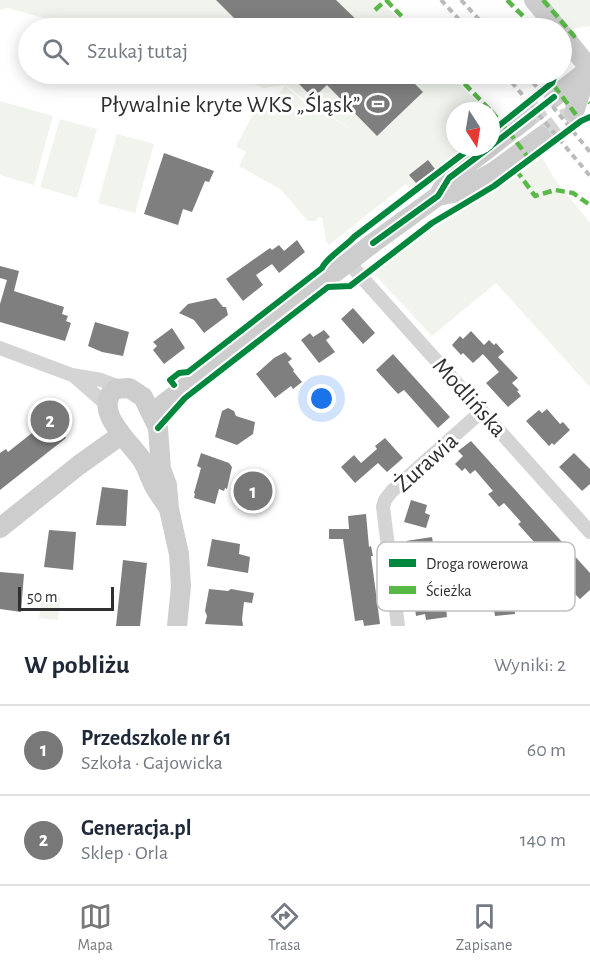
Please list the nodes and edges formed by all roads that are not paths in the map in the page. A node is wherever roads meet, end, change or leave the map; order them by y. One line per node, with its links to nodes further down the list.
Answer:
1 (534, 0): 2 (street)
2 (549, 18)
3 (572, 47): 4 (street)
4 (589, 68): 5 (street); 8 (street)
5 (572, 82)
6 (570, 84): 7 (street)
7 (554, 97)
8 (578, 110)
9 (526, 119): 11 (street)
10 (541, 137): 13 (street)
11 (500, 139)
12 (478, 156): 13 (street)
13 (438, 196): 14 (street)
14 (349, 262): 19 (street, Modlińska); 20 (street)
15 (0, 348): 16 (street)
16 (72, 375): 17 (street); 18 (street)
17 (120, 387): 18 (street); 20 (street)
18 (107, 405): 21 (street)
19 (482, 411): 26 (street, Modlińska); 27 (street, Żurawia)
20 (152, 413): 22 (street)
21 (122, 435): 23 (street); 25 (street)
22 (159, 449): 23 (street); 24 (street)
23 (140, 457): 24 (street)
24 (169, 509): 29 (street)
25 (0, 528)
26 (590, 532)
27 (387, 542)
28 (396, 611): 30 (street, Żurawia)
29 (177, 626)
30 (398, 626)

